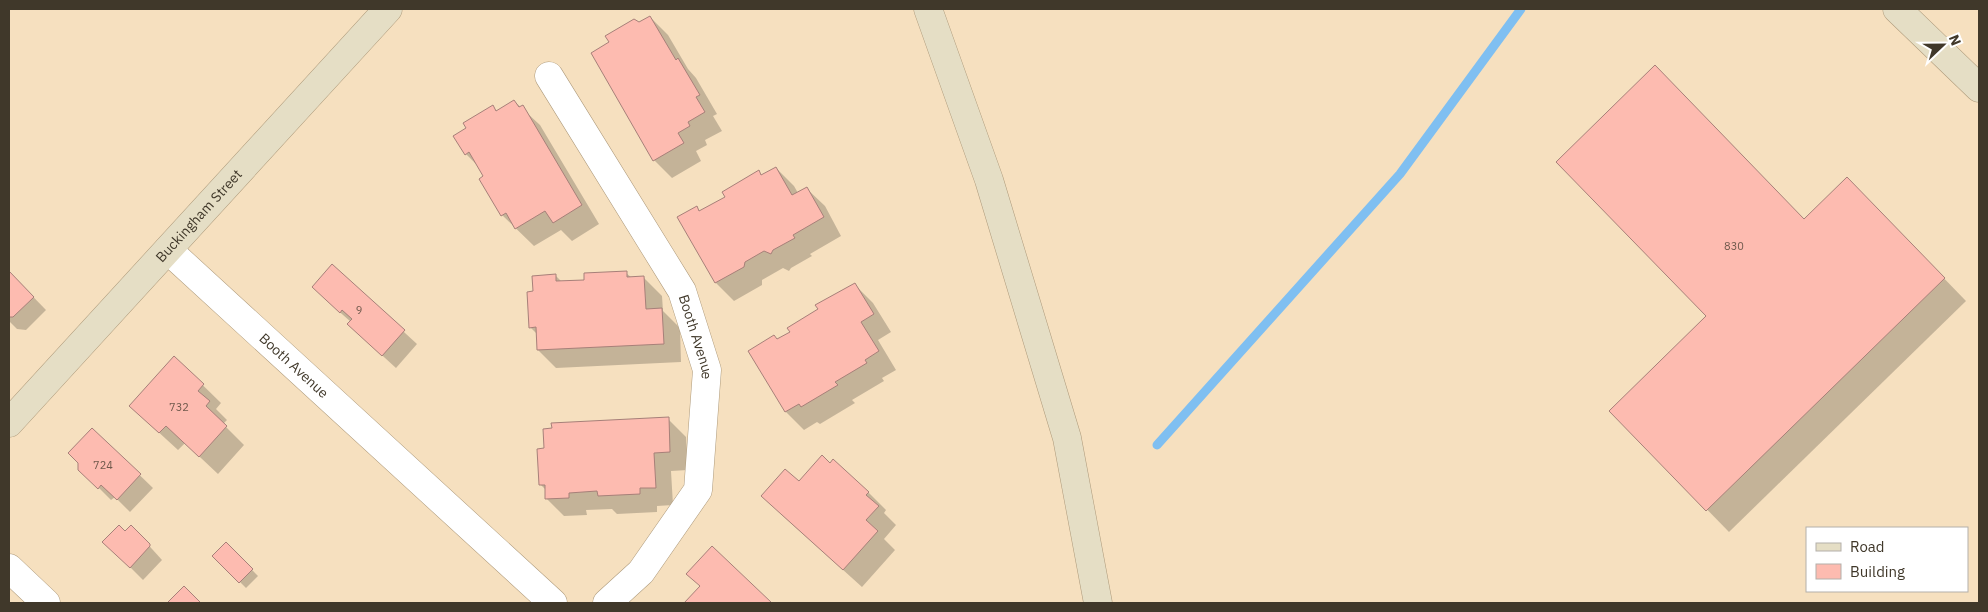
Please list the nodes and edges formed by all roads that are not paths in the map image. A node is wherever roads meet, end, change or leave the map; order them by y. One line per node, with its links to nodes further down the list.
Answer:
1 (388, 9): 6 (main road, Buckingham Street)
2 (928, 9): 12 (main road)
3 (1896, 9): 5 (main road)
4 (549, 76): 11 (street, Booth Avenue)
5 (1979, 88)
6 (168, 250): 7 (main road, Buckingham Street); 10 (street, Booth Avenue)
7 (9, 423)
8 (9, 568): 9 (street)
9 (46, 603)
10 (552, 603)
11 (607, 603)
12 (1098, 603)

